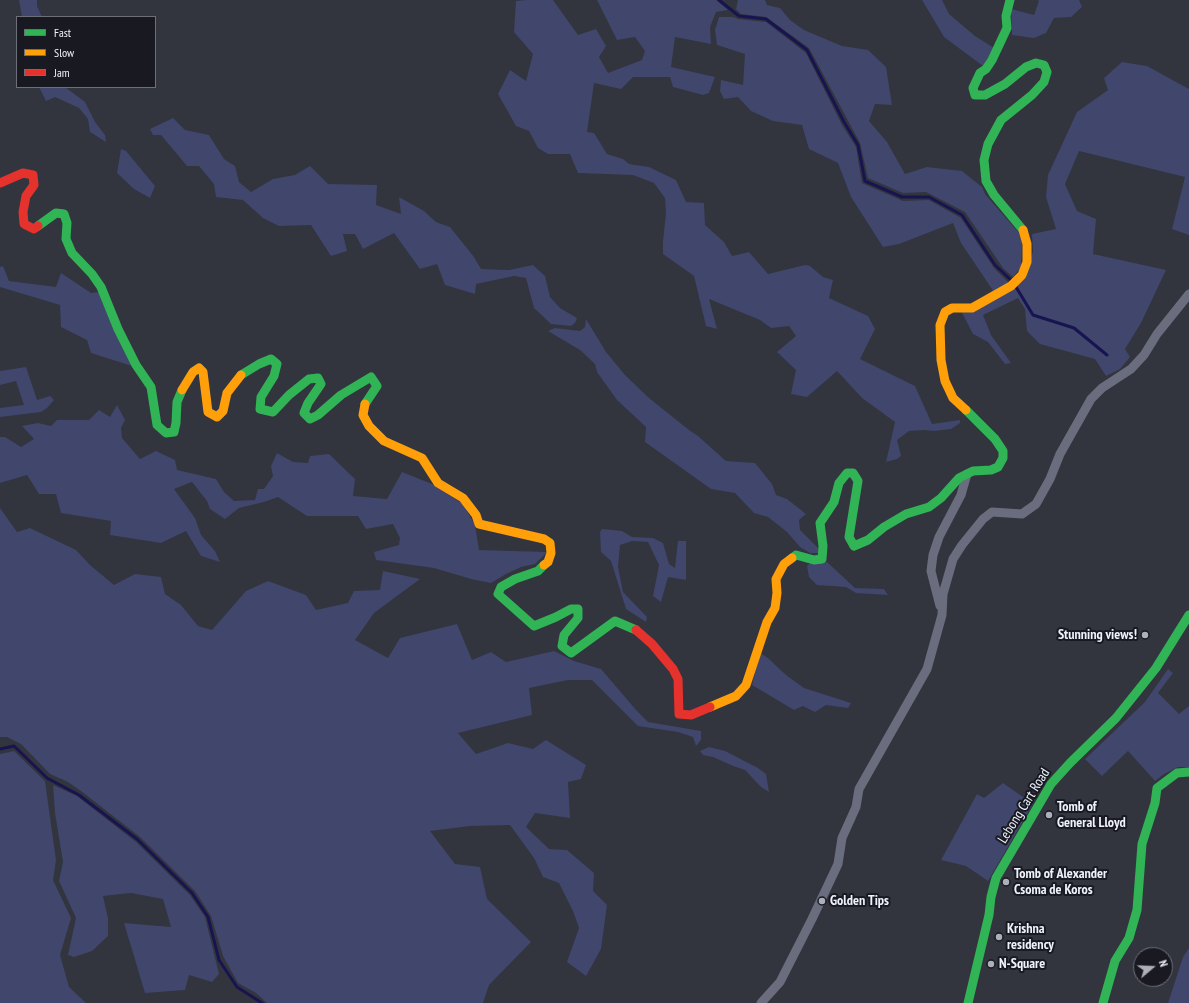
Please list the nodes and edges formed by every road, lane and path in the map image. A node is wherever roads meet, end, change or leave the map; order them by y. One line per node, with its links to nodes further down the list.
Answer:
1 (1010, 0): 4 (main road)
2 (0, 183): 4 (main road)
3 (1189, 294): 5 (street)
4 (967, 474): 5 (street)
5 (942, 615): 8 (street)
6 (1189, 615): 9 (main road, Lebong Cart Road)
7 (1189, 772): 10 (main road)
8 (761, 1003)
9 (968, 1003)
10 (1103, 1003)

